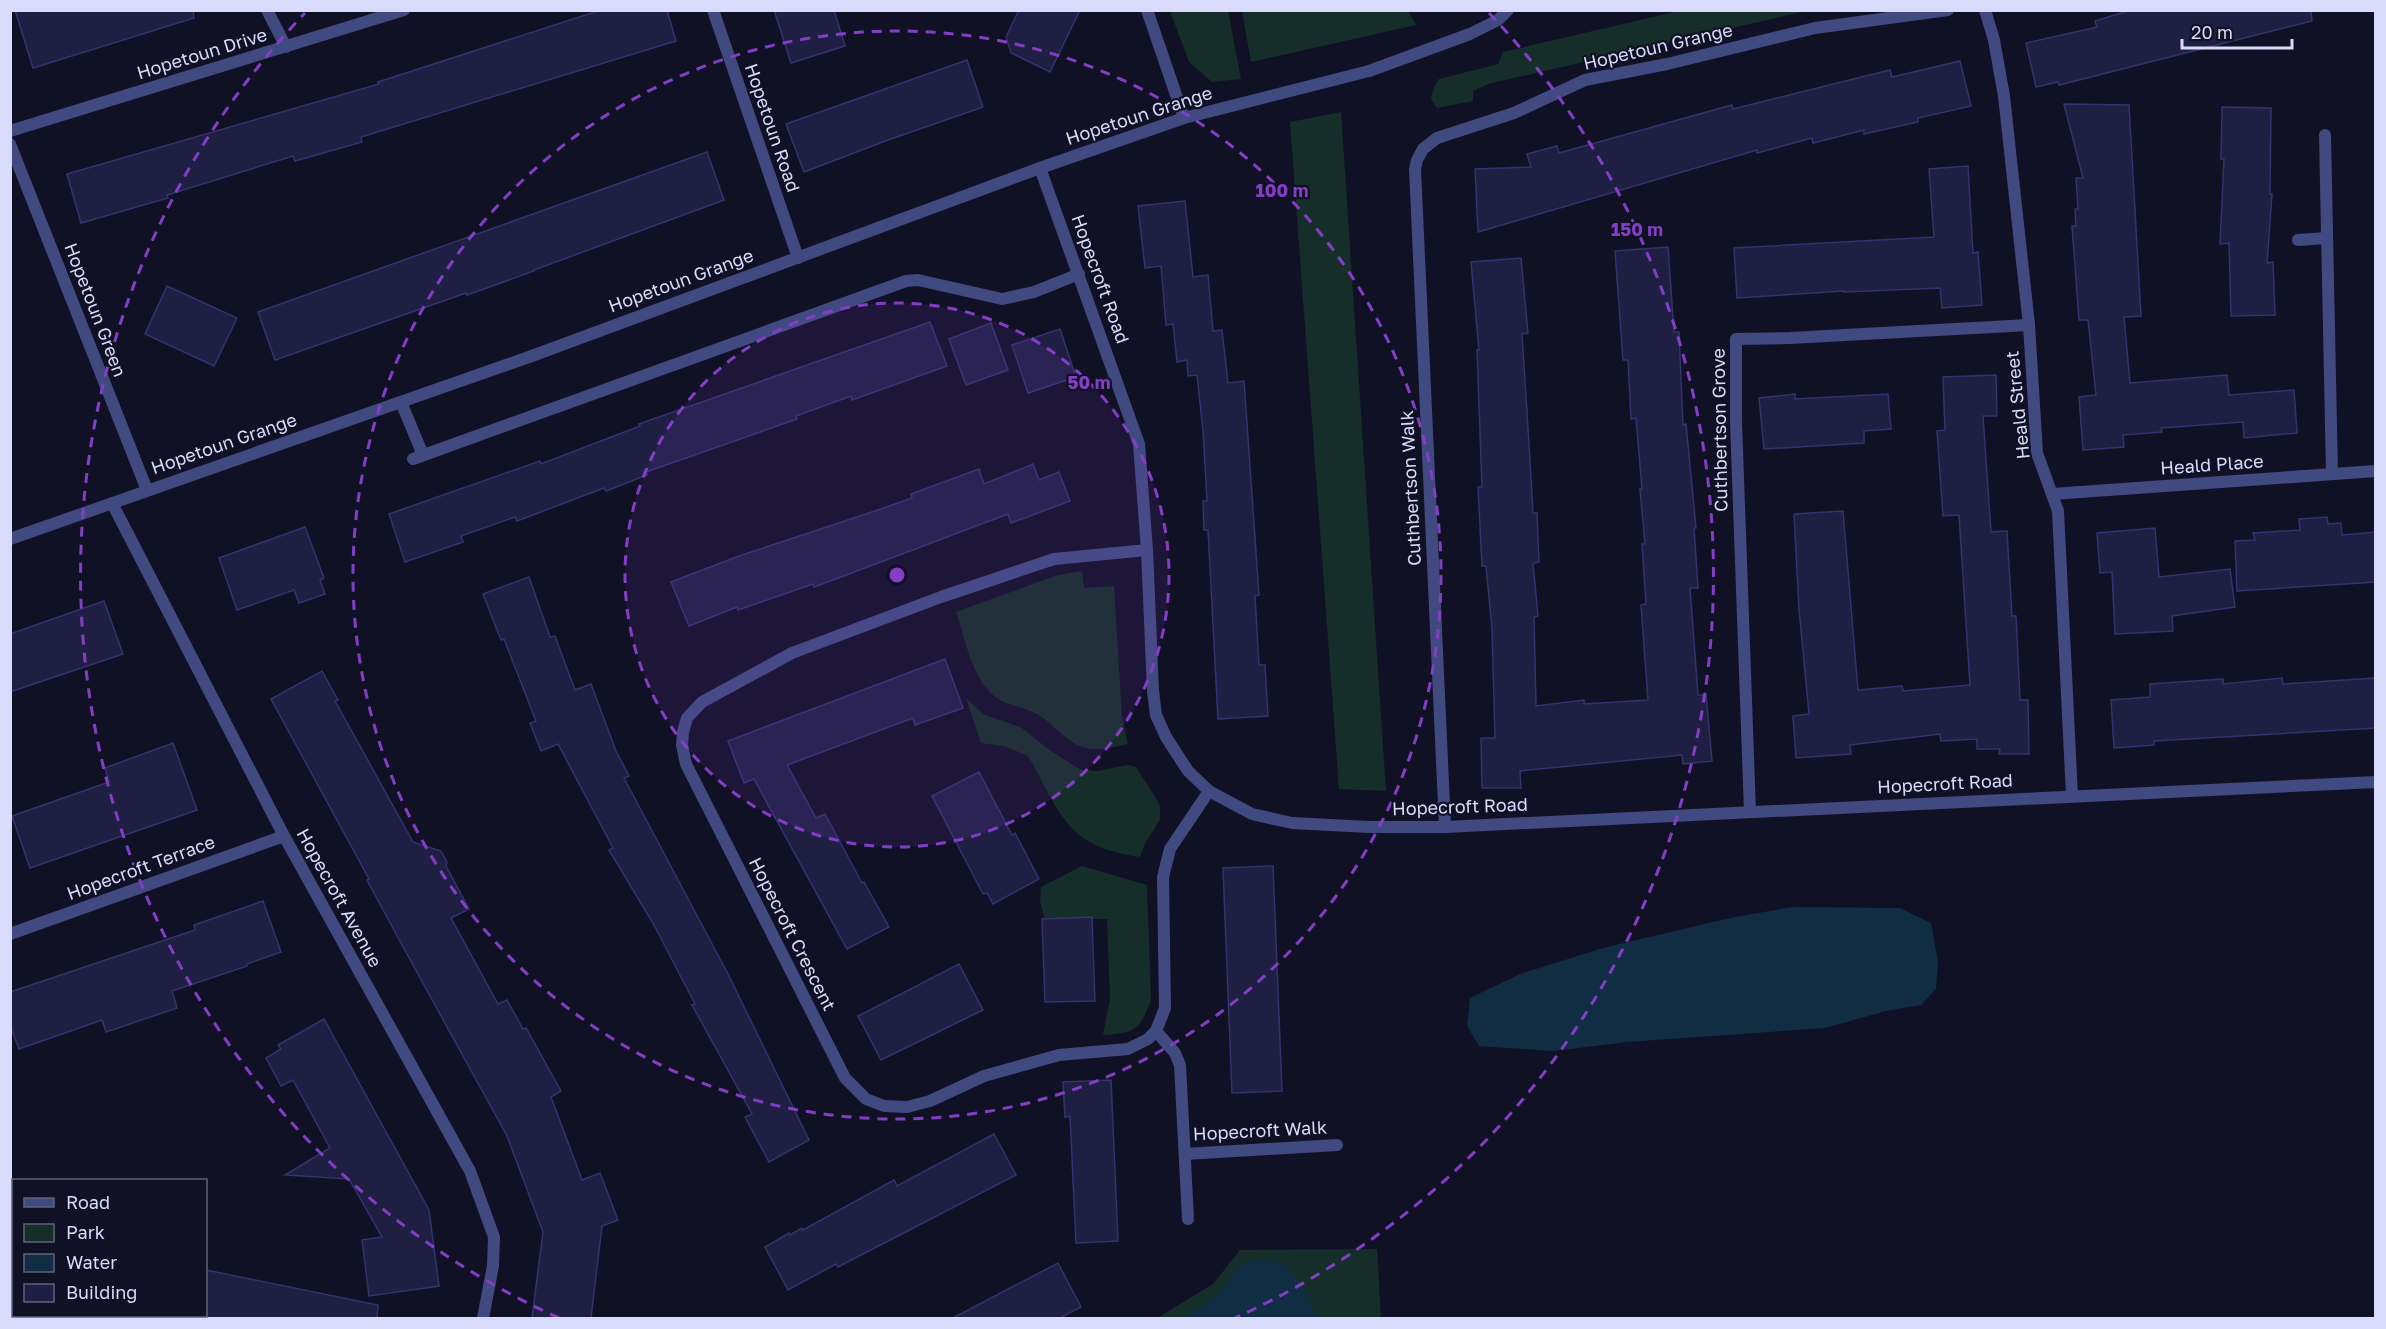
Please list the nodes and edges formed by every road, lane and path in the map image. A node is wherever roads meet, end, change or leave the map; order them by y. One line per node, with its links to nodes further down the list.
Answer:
1 (267, 10): 8 (street)
2 (404, 10): 8 (street, Hopetoun Drive)
3 (713, 10): 17 (street, Hopetoun Road)
4 (1147, 10): 9 (street)
5 (1508, 10): 9 (street, Hopetoun Grange)
6 (1948, 10): 13 (street, Hopetoun Grange)
7 (1985, 10): 19 (street, Heald Street)
8 (286, 47): 10 (street, Hopetoun Drive)
9 (1184, 118): 14 (street, Hopetoun Grange)
10 (10, 131)
11 (2325, 135): 15 (street)
12 (10, 144): 23 (street, Hopetoun Green)
13 (1423, 149): 32 (street, Cuthbertson Walk)
14 (1040, 168): 17 (street, Hopetoun Grange); 18 (street, Hopecroft Road)
15 (2327, 238): 16 (street); 22 (street)
16 (2298, 240)
17 (798, 258): 20 (street, Hopetoun Grange)
18 (1079, 274): 20 (street); 27 (street, Hopecroft Road)
19 (2029, 325): 24 (street, Heald Street); 31 (street, Cuthbertson Grove)
20 (401, 402): 23 (street, Hopetoun Grange)
21 (2376, 471): 22 (street, Heald Place)
22 (2332, 474): 24 (street, Heald Place)
23 (147, 490): 25 (street, Hopetoun Grange)
24 (2052, 494): 30 (street, Heald Street)
25 (112, 503): 26 (street, Hopetoun Grange); 33 (street, Hopecroft Avenue)
26 (10, 539)
27 (1147, 549): 29 (street, Hopecroft Road); 35 (street, Hopecroft Crescent)
28 (2376, 782): 30 (street, Hopecroft Road)
29 (1209, 791): 32 (street, Hopecroft Road); 35 (street)
30 (2072, 796): 31 (street, Hopecroft Road)
31 (1750, 812): 32 (street, Hopecroft Road)
32 (1445, 827)
33 (284, 836): 34 (street, Hopecroft Terrace); 39 (street, Hopecroft Avenue)
34 (10, 934)
35 (1156, 1031): 37 (street, Hopecroft Walk)
36 (1337, 1145): 37 (street, Hopecroft Walk)
37 (1185, 1154): 38 (street, Hopecroft Walk)
38 (1188, 1220)
39 (483, 1318)

